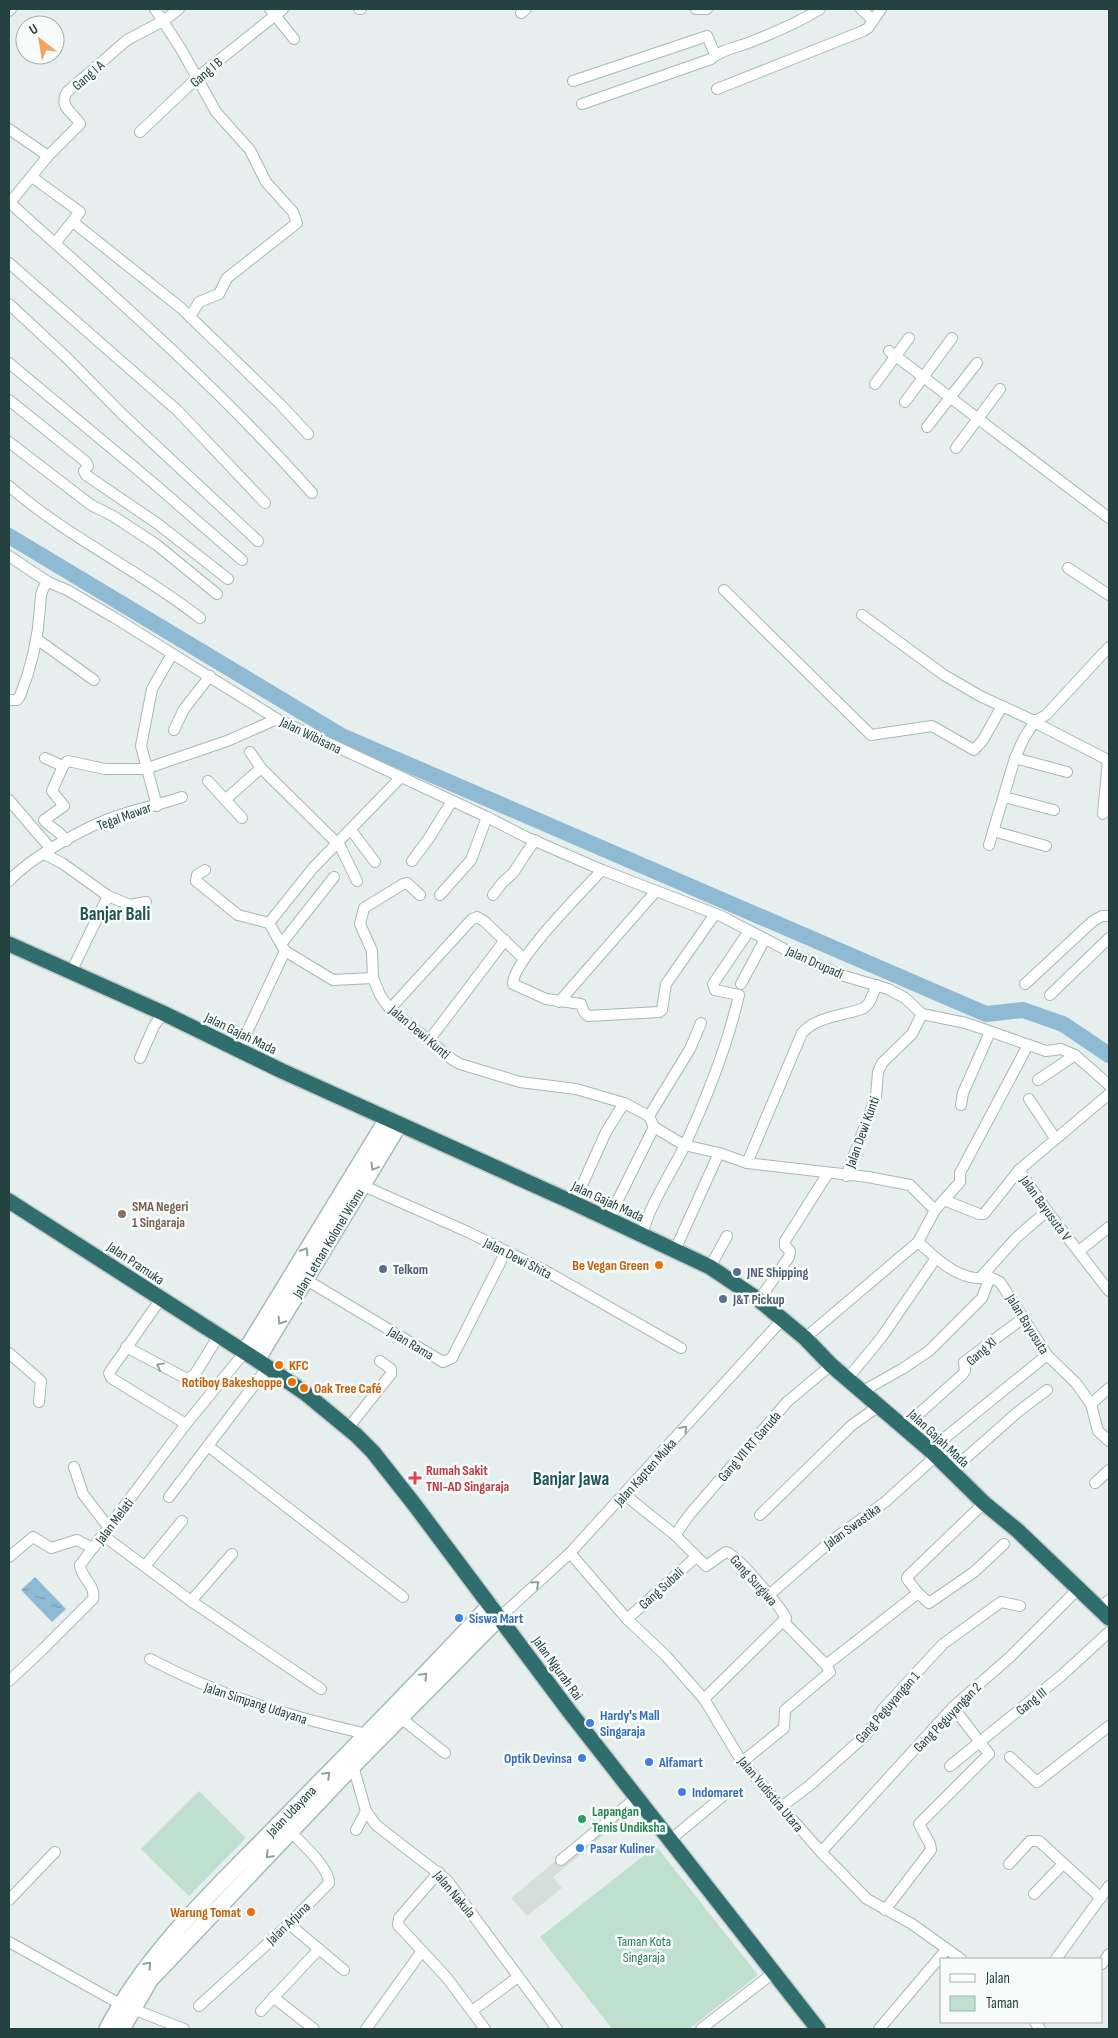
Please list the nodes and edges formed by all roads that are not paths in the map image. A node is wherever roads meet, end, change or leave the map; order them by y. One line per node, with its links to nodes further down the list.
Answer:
1 (155, 9): 10 (street)
2 (178, 9): 10 (street, Gang I A)
3 (696, 9): 4 (street)
4 (707, 9)
5 (820, 9): 12 (street)
6 (860, 9): 9 (street)
7 (881, 9): 9 (street)
8 (276, 11): 11 (street); 13 (street, Gang I B)
9 (873, 20): 15 (street)
10 (164, 21): 13 (street); 19 (street, Gang I A)
11 (294, 40)
12 (715, 54): 14 (street); 16 (street)
13 (198, 77): 18 (street, Gang I B); 26 (street)
14 (573, 81)
15 (717, 89)
16 (582, 104)
17 (9, 129): 19 (street)
18 (140, 132)
19 (48, 156): 20 (street, Gang I A)
20 (32, 177): 21 (street, Gang I A); 22 (street)
21 (9, 204): 23 (street)
22 (73, 222): 23 (street); 26 (street)
23 (55, 244): 44 (street)
24 (9, 263): 45 (street)
25 (9, 304): 47 (street)
26 (190, 317): 40 (street)
27 (909, 338): 29 (street)
28 (952, 338): 32 (street)
29 (893, 353): 32 (street); 33 (street)
30 (9, 363): 49 (street)
31 (977, 363): 35 (street)
32 (924, 377): 35 (street); 37 (street)
33 (875, 384)
34 (1000, 389): 38 (street)
35 (951, 398): 38 (street); 39 (street)
36 (9, 400): 51 (street)
37 (905, 402)
38 (978, 418): 42 (street); 46 (street)
39 (928, 427)
40 (308, 434)
41 (9, 442): 54 (street)
42 (956, 448)
43 (9, 486): 57 (street)
44 (312, 493)
45 (265, 503)
46 (1109, 518)
47 (258, 541)
48 (9, 556): 52 (street, Jalan Wibisana)
49 (242, 560)
50 (1068, 568): 55 (street)
51 (228, 579)
52 (48, 582): 58 (street); 60 (street, Jalan Wibisana)
53 (724, 590): 64 (street)
54 (217, 594)
55 (1109, 596)
56 (862, 615): 64 (street)
57 (200, 618)
58 (38, 640): 62 (street); 63 (street)
59 (1109, 647): 66 (street)
60 (172, 654): 61 (street, Jalan Wibisana); 73 (street, Tegal Mawar)
61 (210, 676): 65 (street, Jalan Wibisana); 67 (street)
62 (94, 680)
63 (9, 700)
64 (1002, 706): 66 (street)
65 (277, 719): 73 (street); 75 (street, Jalan Wibisana)
66 (1035, 722): 70 (street); 84 (street)
67 (174, 730)
68 (250, 752): 72 (street)
69 (45, 758): 71 (street)
70 (1015, 758): 74 (street); 78 (street)
71 (63, 766): 73 (street); 90 (street)
72 (262, 768): 80 (street); 91 (street)
73 (146, 769): 82 (street, Tegal Mawar)
74 (1067, 772)
75 (400, 778): 81 (street, Jalan Wibisana); 87 (street)
76 (208, 781): 80 (street)
77 (182, 797): 82 (street)
78 (1004, 797): 83 (street); 88 (street)
79 (9, 800): 94 (street)
80 (226, 800): 86 (street)
81 (452, 801): 85 (street, Jalan Wibisana); 95 (street)
82 (156, 806): 90 (street, Tegal Mawar)
83 (1054, 810)
84 (1103, 814)
85 (487, 816): 89 (street, Jalan Drupadi); 104 (street)
86 (242, 818)
87 (351, 830): 91 (street); 96 (street)
88 (992, 831): 92 (street); 93 (street)
89 (535, 840): 98 (street, Jalan Drupadi); 105 (street)
90 (66, 841): 94 (street, Tegal Mawar)
91 (335, 843): 100 (street); 110 (street)
92 (990, 845)
93 (1046, 846)
94 (47, 852): 101 (street, Tegal Mawar); 106 (street)
95 (412, 861)
96 (375, 862)
97 (205, 870): 110 (street)
98 (602, 870): 102 (street, Jalan Drupadi); 117 (street)
99 (334, 877): 116 (street)
100 (357, 881)
101 (9, 882)
102 (656, 891): 108 (street, Jalan Drupadi); 124 (street)
103 (420, 895): 119 (street)
104 (440, 895)
105 (493, 895)
106 (108, 896): 107 (street); 118 (street)
107 (146, 902)
108 (715, 914): 111 (street, Jalan Drupadi); 124 (street)
109 (1109, 916): 121 (street)
110 (269, 923): 116 (street)
111 (749, 931): 113 (street, Jalan Drupadi); 145 (street)
112 (1109, 938): 123 (street)
113 (766, 939): 120 (street); 122 (street, Jalan Drupadi)
114 (505, 940): 117 (street); 125 (street); 130 (street)
115 (9, 944): 118 (highway, Jalan Gajah Mada)
116 (283, 947): 119 (street); 132 (street)
117 (523, 958): 124 (street)
118 (71, 972): 126 (highway, Jalan Gajah Mada)
119 (374, 978): 125 (street, Jalan Dewi Kunti)
120 (741, 984)
121 (1025, 984)
122 (877, 985): 127 (street, Jalan Drupadi); 147 (street)
123 (1050, 995)
124 (560, 1002)
125 (390, 1008): 130 (street, Jalan Dewi Kunti)
126 (163, 1013): 132 (highway, Jalan Gajah Mada); 134 (street)
127 (922, 1014): 129 (street); 150 (street, Jalan Dewi Kunti)
128 (700, 1022): 141 (street)
129 (990, 1032): 131 (street); 140 (street)
130 (430, 1039): 139 (street, Jalan Dewi Kunti)
131 (1028, 1046): 133 (street); 152 (street)
132 (239, 1049): 142 (highway, Jalan Gajah Mada)
133 (1075, 1055): 135 (street); 136 (street)
134 (140, 1058)
135 (1038, 1080)
136 (1109, 1085)
137 (1109, 1094): 144 (street, Jalan Bayusuta V)
138 (1029, 1099): 144 (street)
139 (624, 1103): 141 (street, Jalan Dewi Kunti); 154 (street)
140 (961, 1105)
141 (649, 1116): 143 (street)
142 (393, 1122): 151 (street, Jalan Letnan Kolonel Wisnu); 154 (highway, Jalan Gajah Mada)
143 (654, 1127): 145 (street, Jalan Dewi Kunti); 157 (street)
144 (1055, 1138): 148 (street, Jalan Bayusuta V)
145 (684, 1145): 146 (street, Jalan Dewi Kunti); 159 (street)
146 (719, 1153): 147 (street, Jalan Dewi Kunti); 162 (street)
147 (747, 1163): 149 (street, Jalan Dewi Kunti)
148 (1019, 1170): 152 (street); 156 (street, Jalan Bayusuta V)
149 (828, 1173): 150 (street, Jalan Dewi Kunti); 172 (street)
150 (846, 1176): 155 (street, Jalan Dewi Kunti)
151 (356, 1183): 163 (street, Jalan Dewi Shita); 167 (street, Jalan Letnan Kolonel Wisnu, one-way to 151); 169 (street, Jalan Letnan Kolonel Wisnu)
152 (944, 1200): 155 (street)
153 (9, 1201): 171 (highway, Jalan Pramuka)
154 (574, 1203): 157 (highway, Jalan Gajah Mada)
155 (935, 1210): 161 (street)
156 (1047, 1211): 164 (street, Jalan Bayusuta V); 168 (street)
157 (608, 1220): 159 (highway, Jalan Gajah Mada)
158 (1109, 1227): 164 (street)
159 (642, 1234): 162 (highway, Jalan Gajah Mada)
160 (728, 1236): 166 (street)
161 (918, 1242): 165 (street, Jalan Bayusuta); 176 (street)
162 (675, 1250): 166 (highway, Jalan Gajah Mada)
163 (506, 1251): 169 (street, Jalan Rama); 178 (street, Jalan Dewi Shita)
164 (1078, 1251): 170 (street, Jalan Bayusuta V)
165 (936, 1258): 168 (street, Jalan Bayusuta); 184 (street)
166 (710, 1267): 172 (highway, Jalan Gajah Mada)
167 (292, 1272): 169 (street, Jalan Rama); 181 (street, Jalan Letnan Kolonel Wisnu)
168 (985, 1277): 173 (street, Jalan Bayusuta); 187 (street)
169 (306, 1280): 181 (street, Jalan Letnan Kolonel Wisnu, one-way to 181)
170 (1109, 1291)
171 (160, 1300): 175 (highway, Jalan Pramuka); 177 (street)
172 (759, 1300): 174 (highway, Jalan Gajah Mada)
173 (1022, 1319): 180 (street, Jalan Bayusuta); 192 (street, Gang XI)
174 (782, 1320): 176 (highway, Jalan Gajah Mada); 201 (street, Jalan Kapten Muka, one-way to 174)
175 (218, 1337): 177 (street, one-way to 177); 181 (highway, Jalan Pramuka)
176 (805, 1338): 183 (highway, Jalan Gajah Mada)
177 (126, 1347): 191 (street)
178 (681, 1348)
179 (9, 1354): 188 (street)
180 (1047, 1355): 189 (street, Jalan Bayusuta); 196 (street, Jalan Swastika)
181 (256, 1360): 191 (street, Jalan Melati); 193 (highway, Jalan Ngurah Rai); 195 (street)
182 (380, 1360): 193 (street)
183 (831, 1365): 184 (highway, Jalan Gajah Mada); 207 (street, Gang VII RT Garuda)
184 (848, 1378): 187 (highway, Jalan Gajah Mada)
185 (1109, 1388): 189 (street)
186 (1047, 1390): 199 (street)
187 (863, 1391): 190 (highway, Jalan Gajah Mada)
188 (39, 1402)
189 (1091, 1404): 194 (street, Jalan Bayusuta)
190 (878, 1406): 192 (highway, Jalan Gajah Mada); 204 (street)
191 (186, 1424): 206 (street, Jalan Melati)
192 (904, 1427): 196 (highway, Jalan Gajah Mada)
193 (348, 1428): 222 (highway, Jalan Ngurah Rai)
194 (1109, 1441)
195 (208, 1446): 202 (street); 218 (street)
196 (933, 1453): 199 (highway, Jalan Gajah Mada); 217 (street, Jalan Swastika)
197 (74, 1467): 206 (street)
198 (1109, 1470): 200 (street)
199 (952, 1471): 203 (highway, Jalan Gajah Mada)
200 (1095, 1483)
201 (625, 1495): 207 (street); 210 (street, Jalan Kapten Muka)
202 (169, 1498)
203 (984, 1503): 215 (highway, Jalan Gajah Mada); 216 (street)
204 (760, 1515)
205 (182, 1521): 214 (street)
206 (106, 1532): 209 (street, Jalan Melati); 214 (street)
207 (675, 1535): 213 (street)
208 (1004, 1544): 216 (street)
209 (93, 1548): 212 (street); 228 (street, Jalan Melati)
210 (570, 1553): 222 (street, Jalan Kapten Muka, one-way to 210); 223 (street, Jalan Yudistira Utara)
211 (232, 1554): 219 (street)
212 (9, 1557)
213 (696, 1558): 217 (street, Gang Surgiwa); 223 (street, Gang Subali)
214 (145, 1566): 219 (street)
215 (1078, 1588): 221 (highway, Jalan Gajah Mada); 231 (street, Gang Peguyangan 2)
216 (918, 1593): 227 (street)
217 (768, 1596): 224 (street, Gang Surgiwa)
218 (402, 1597)
219 (191, 1601): 229 (street)
220 (1020, 1606): 243 (street, Gang Peguyangan 1)
221 (1106, 1609)
222 (495, 1611): 232 (street, Jalan Udayana); 242 (highway, Jalan Ngurah Rai)
223 (627, 1619): 230 (street, Jalan Yudistira Utara)
224 (785, 1620): 227 (street, Gang Surgiwa); 230 (street)
225 (1109, 1632): 235 (street, Gang III)
226 (150, 1660): 234 (street, Jalan Simpang Udayana)
227 (828, 1669): 238 (street)
228 (9, 1681)
229 (322, 1689)
230 (704, 1699): 238 (street, Jalan Yudistira Utara)
231 (954, 1706): 235 (street); 250 (street, Gang Peguyangan 2)
232 (395, 1714): 234 (street, Jalan Udayana); 236 (street); 239 (street, Jalan Udayana)
233 (1109, 1726): 237 (street)
234 (367, 1734): 245 (street, Jalan Udayana, one-way to 234)
235 (981, 1741): 240 (street, Gang III); 260 (street)
236 (445, 1753)
237 (1010, 1757)
238 (742, 1762): 243 (street, Jalan Yudistira Utara)
239 (353, 1766): 244 (street, Jalan Nakula); 245 (street, Jalan Udayana)
240 (950, 1766)
241 (723, 1796): 248 (street)
242 (637, 1797): 248 (highway, Jalan Ngurah Rai); 251 (street)
243 (782, 1806): 250 (street, Jalan Yudistira Utara)
244 (366, 1811): 246 (street); 254 (street, Jalan Nakula)
245 (298, 1815): 247 (street, Jalan Udayana); 259 (street, Jalan Udayana)
246 (356, 1830)
247 (291, 1832): 259 (street, Jalan Udayana, one-way to 259); 261 (street, Jalan Arjuna)
248 (670, 1840): 269 (highway, Jalan Ngurah Rai)
249 (55, 1852): 258 (street)
250 (821, 1852): 260 (street, Jalan Yudistira Utara)
251 (561, 1860)
252 (1009, 1864): 253 (street)
253 (1063, 1864): 256 (street); 257 (street)
254 (439, 1872): 265 (street); 270 (street, Jalan Nakula)
255 (1109, 1886): 257 (street)
256 (1034, 1894)
257 (1100, 1898): 267 (street)
258 (9, 1900)
259 (208, 1908): 273 (street, Jalan Udayana)
260 (885, 1910): 264 (street, Jalan Yudistira Utara)
261 (289, 1924): 263 (street); 272 (street, Jalan Arjuna)
262 (9, 1942): 273 (street)
263 (319, 1949): 268 (street); 271 (street)
264 (946, 1950): 266 (street, Jalan Yudistira Utara); 285 (street)
265 (422, 1951): 275 (street); 280 (street)
266 (959, 1958)
267 (1057, 1958)
268 (344, 1970)
269 (772, 1973): 283 (street); 284 (highway, Jalan Ngurah Rai)
270 (518, 1977): 275 (street); 282 (street, Jalan Nakula)
271 (273, 1997): 274 (street); 279 (street)
272 (199, 2006)
273 (127, 2007): 276 (street, Jalan Udayana); 277 (street, Jalan Udayana); 278 (street)
274 (261, 2011)
275 (472, 2011): 281 (street)
276 (107, 2029)
277 (122, 2029)
278 (184, 2029)
279 (314, 2029)
280 (366, 2029)
281 (485, 2029)
282 (557, 2029)
283 (701, 2029)
284 (818, 2029)
285 (879, 2029)

